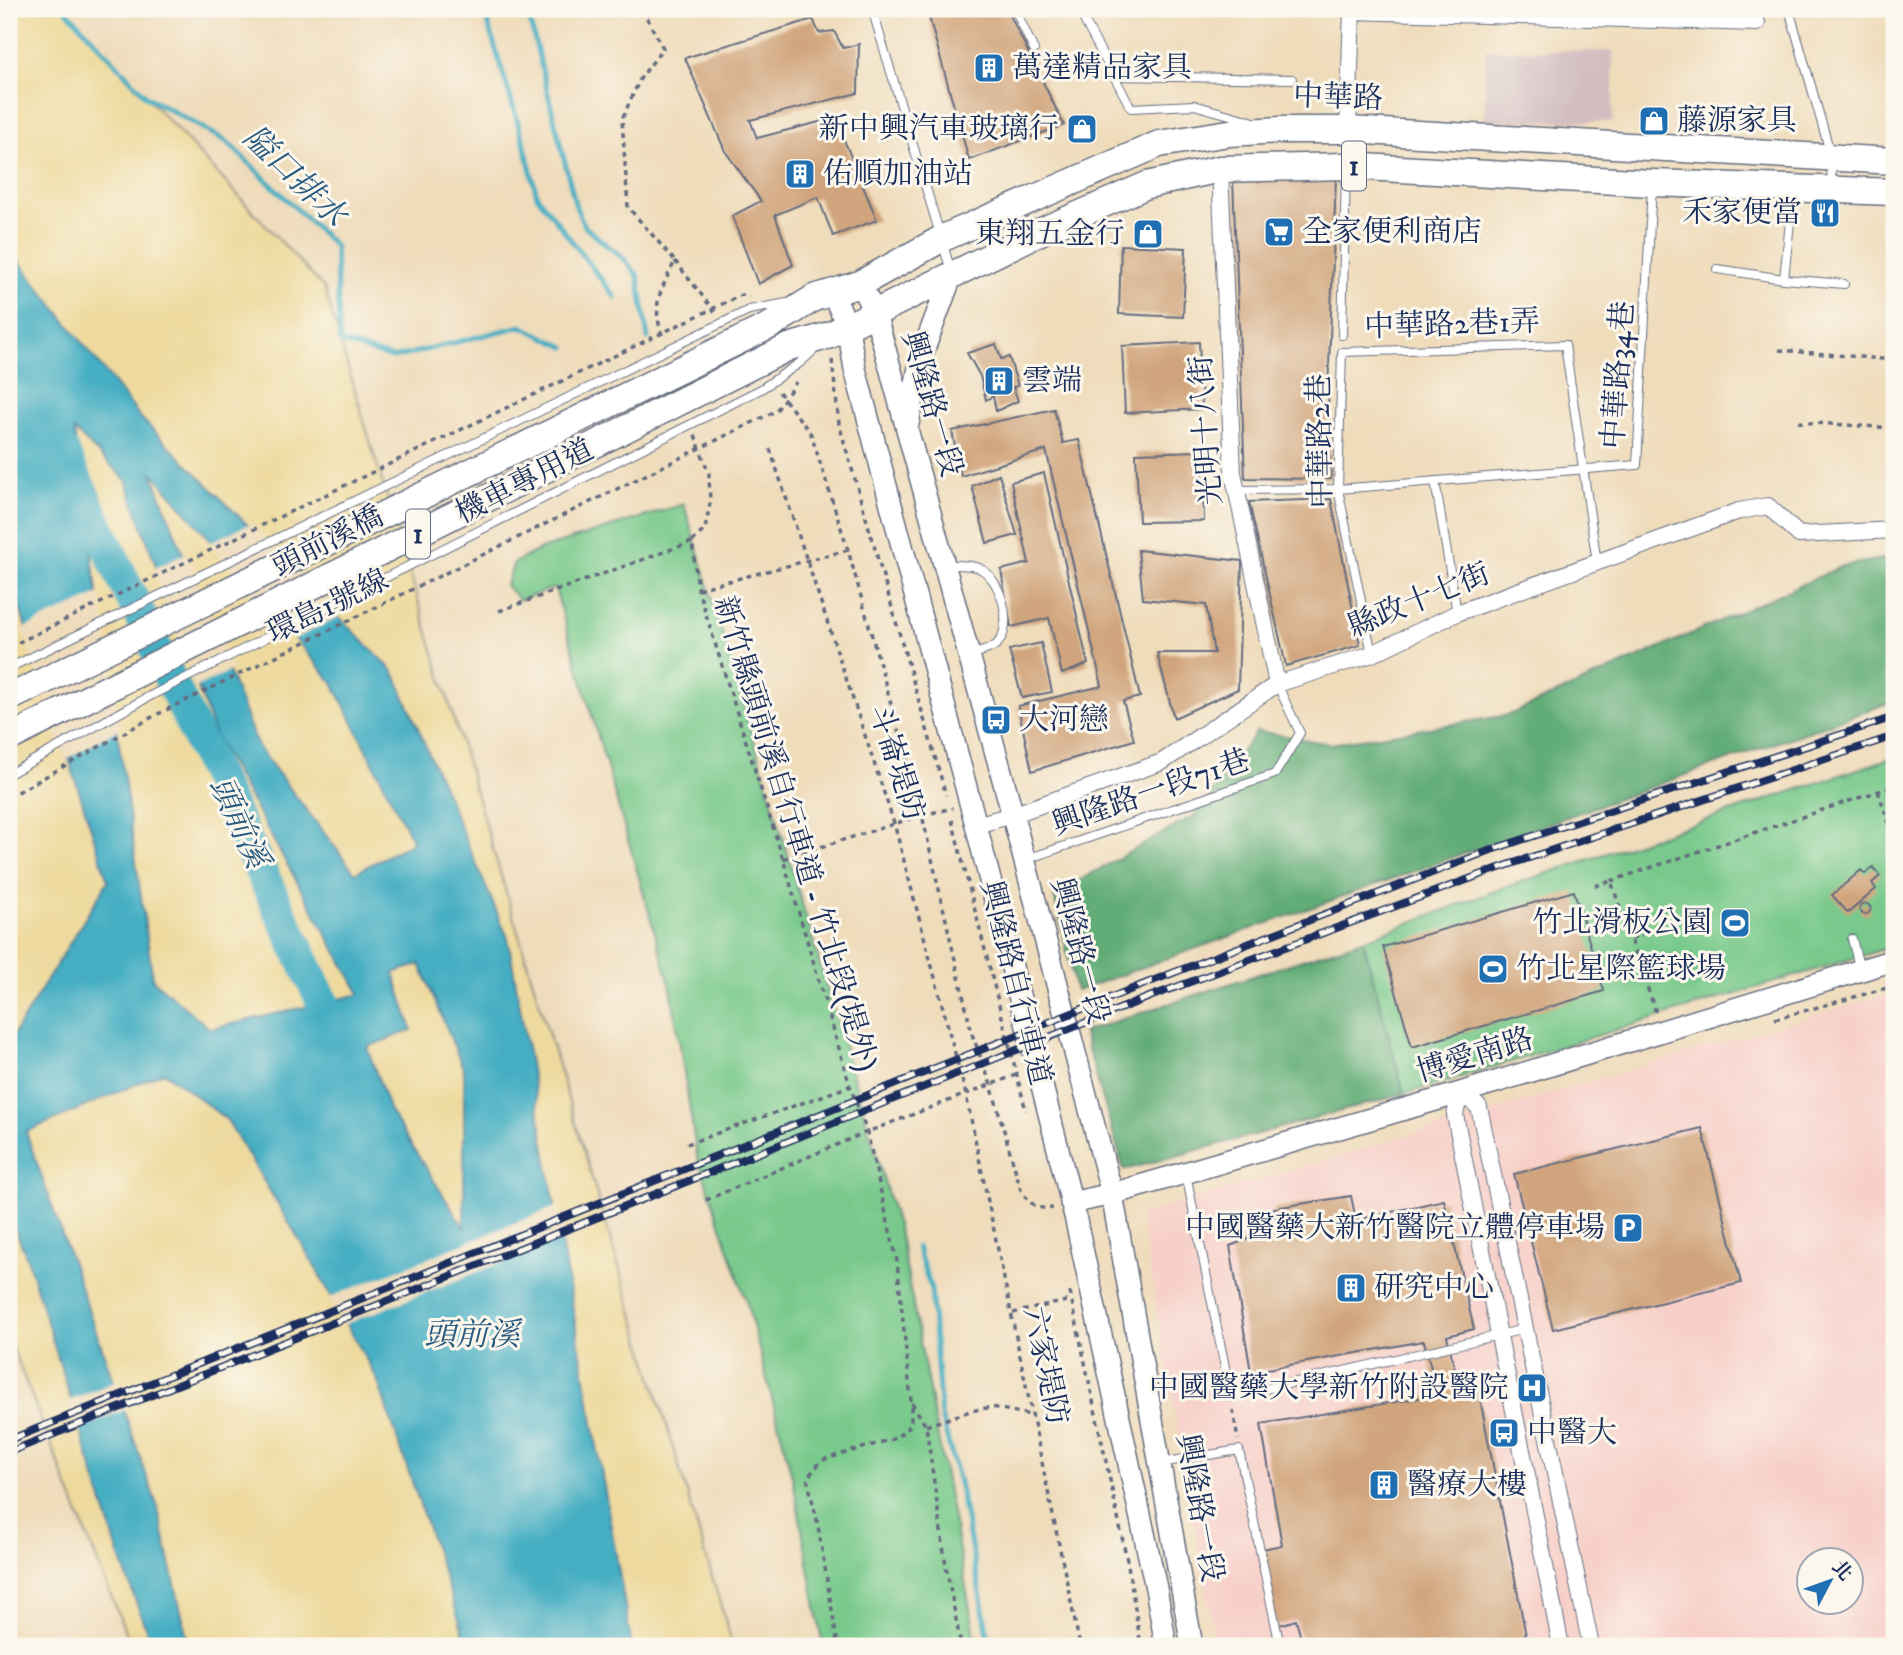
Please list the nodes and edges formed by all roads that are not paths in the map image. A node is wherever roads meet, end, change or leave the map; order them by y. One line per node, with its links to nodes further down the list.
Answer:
1 (872, 9): 20 (lane)
2 (1015, 9): 7 (lane)
3 (1078, 9): 8 (lane)
4 (1789, 9): 12 (lane)
5 (1352, 10): 6 (street); 11 (street)
6 (1757, 23)
7 (1034, 50)
8 (1114, 76): 9 (lane); 10 (lane)
9 (1293, 79)
10 (1281, 130): 11 (main road, 中華路 / 1); 20 (main road, 中華路 / 1)
11 (1348, 130): 12 (main road, 中華路 / 1)
12 (1832, 159): 13 (main road, 中華路 / 1); 18 (lane)
13 (1894, 161)
14 (1346, 166): 15 (main road, 1); 16 (main road, 1); 29 (lane)
15 (1220, 169): 22 (main road, 1); 35 (street, 光明十八街)
16 (1653, 183): 17 (main road, 1); 32 (lane, 中華路34巷)
17 (1793, 187): 18 (main road, 1); 23 (lane)
18 (1831, 188): 19 (main road, 1)
19 (1894, 192)
20 (943, 238): 22 (lane); 24 (main road, 中華路 / 1)
21 (1717, 269): 23 (lane)
22 (952, 274): 27 (main road, 1); 31 (street)
23 (1784, 279): 25 (lane)
24 (860, 284): 26 (main road, 中華路 / 1); 27 (street, 興隆路一段)
25 (1844, 284)
26 (823, 296): 28 (street, 興隆路一段); 42 (lane, 機車專用道 / 1, bridge); 44 (main road, 頭前溪橋 / 1, bridge)
27 (875, 313): 28 (main road, 1); 31 (street, 興隆路一段)
28 (839, 332): 45 (main road, 頭前溪橋 / 1, bridge); 46 (lane, 機車專用道 / 1, bridge); 48 (street, 興隆路一段)
29 (1342, 335)
30 (1342, 352): 32 (lane, 中華路2巷1弄); 34 (lane, 中華路2巷)
31 (908, 429): 38 (street, 興隆路一段)
32 (1583, 469): 33 (lane); 37 (lane, 中華路34巷)
33 (1434, 481): 34 (lane); 39 (lane)
34 (1338, 489): 35 (lane); 40 (lane, 中華路2巷)
35 (1236, 490): 43 (street, 光明十八街)
36 (1894, 530): 37 (street, 縣政十七街)
37 (1597, 562): 39 (street, 縣政十七街)
38 (944, 565): 41 (street, 興隆路一段); 41 (lane)
39 (1457, 613): 40 (street, 縣政十七街)
40 (1372, 654): 43 (street, 縣政十七街)
41 (969, 655): 47 (street, 興隆路一段)
42 (9, 668)
43 (1277, 684): 47 (street, 縣政十七街); 49 (lane, 興隆路一段71巷)
44 (9, 698)
45 (9, 738)
46 (9, 774)
47 (1012, 815): 48 (street, 縣政十七街); 49 (street, 興隆路一段)
48 (976, 825): 56 (street, 興隆路一段)
49 (1024, 860): 55 (street, 興隆路一段)
50 (1852, 939): 52 (lane)
51 (1894, 960): 52 (street, 博愛南路)
52 (1860, 970): 53 (street, 博愛南路)
53 (1460, 1093): 54 (street, 博愛南路); 57 (street); 58 (street)
54 (1185, 1171): 55 (street, 博愛南路); 58 (lane)
55 (1112, 1194): 56 (street, 博愛南路); 59 (street, 興隆路一段)
56 (1058, 1204): 60 (street, 興隆路一段)
57 (1525, 1329): 58 (lane); 64 (street)
58 (1499, 1335): 63 (street)
59 (1160, 1462): 61 (street, 興隆路一段); 62 (lane)
60 (1166, 1646)
61 (1192, 1646)
62 (1280, 1646)
63 (1561, 1646)
64 (1591, 1646)

